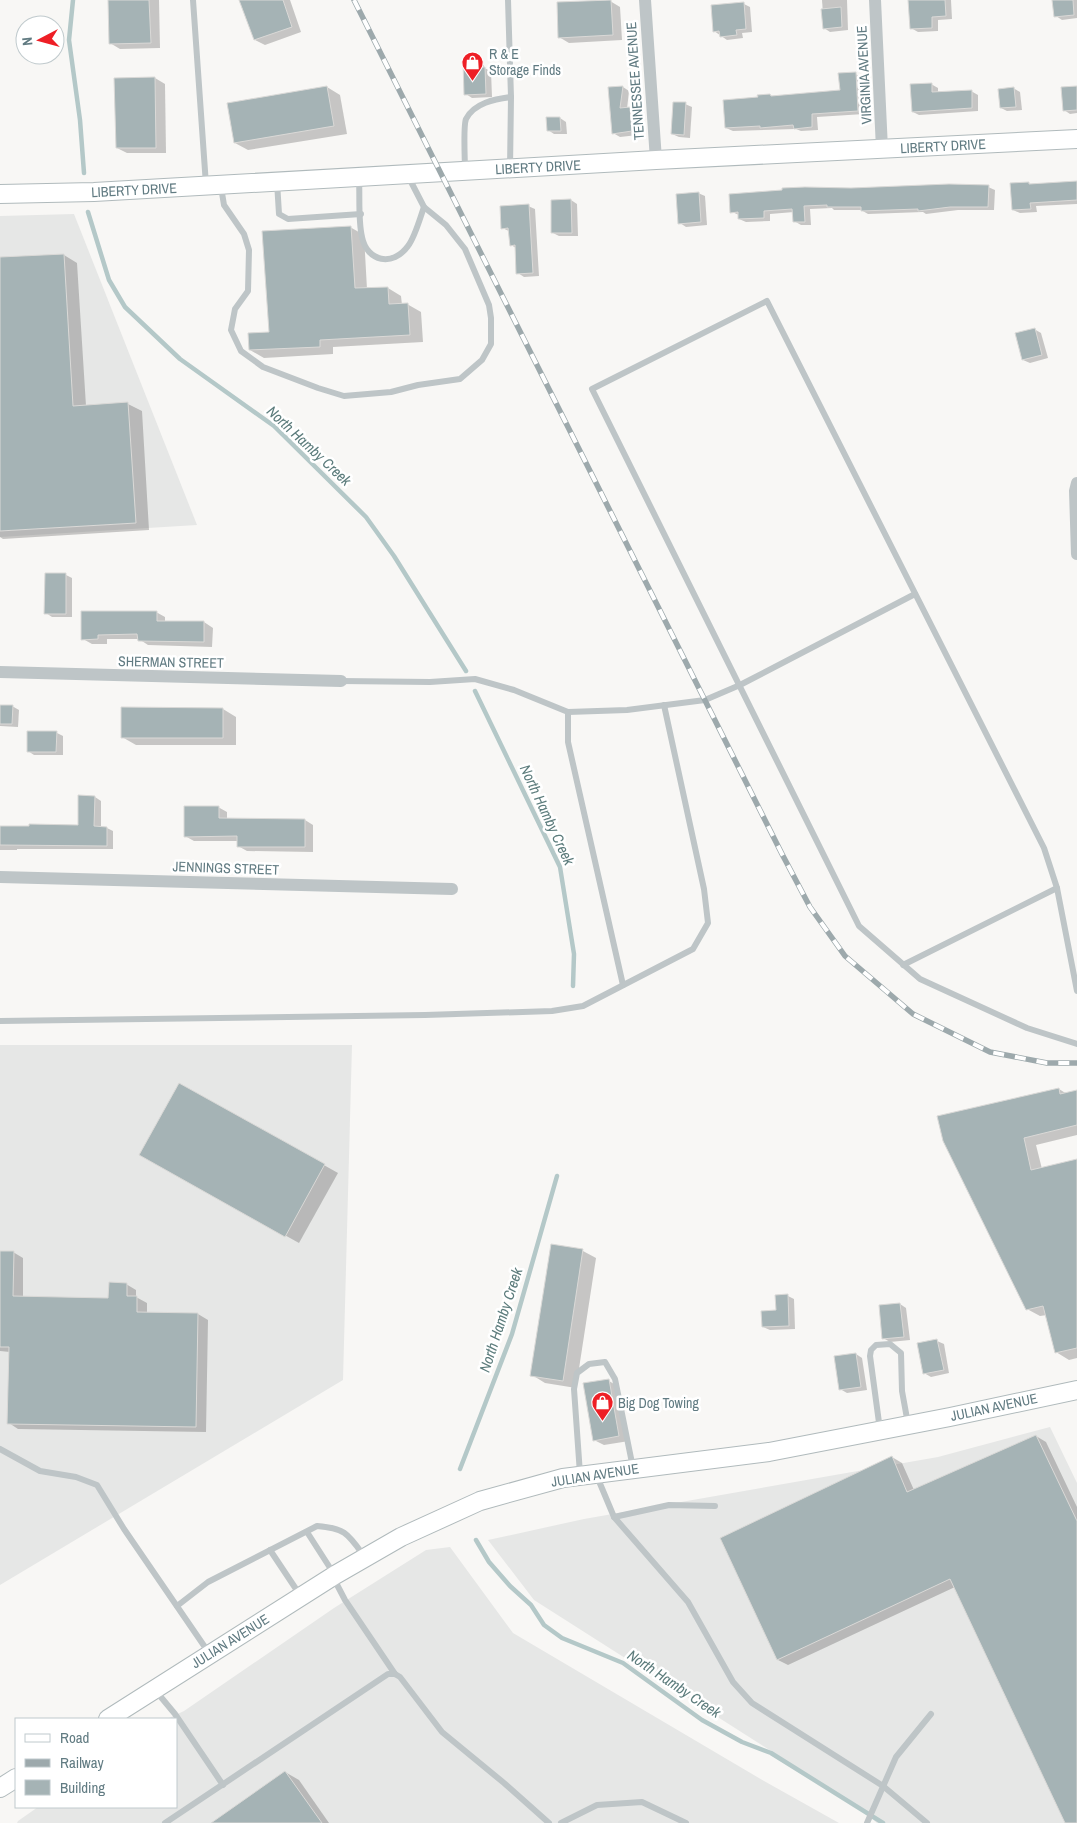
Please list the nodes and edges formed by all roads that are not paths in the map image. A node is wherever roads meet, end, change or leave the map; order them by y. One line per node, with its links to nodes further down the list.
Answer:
1 (193, 0): 14 (lane)
2 (508, 0): 5 (lane)
3 (644, 0): 8 (street, TENNESSEE AVENUE)
4 (875, 0): 7 (street, VIRGINIA AVENUE)
5 (511, 97): 9 (lane); 10 (lane)
6 (1077, 140): 7 (street, LIBERTY DRIVE)
7 (882, 149): 8 (street, LIBERTY DRIVE)
8 (656, 160): 9 (street, LIBERTY DRIVE)
9 (510, 169): 10 (street, LIBERTY DRIVE)
10 (465, 171): 11 (street, LIBERTY DRIVE)
11 (408, 175): 12 (street, LIBERTY DRIVE); 16 (lane)
12 (359, 178): 13 (street, LIBERTY DRIVE); 17 (lane)
13 (277, 182): 14 (street, LIBERTY DRIVE); 17 (lane)
14 (213, 186): 15 (street, LIBERTY DRIVE); 16 (lane)
15 (0, 194)
16 (424, 206): 17 (lane)
17 (361, 214)
18 (1076, 488): 19 (street)
19 (1077, 554)
20 (915, 594): 23 (lane); 23 (lane); 27 (lane)
21 (0, 672): 22 (street, SHERMAN STREET)
22 (341, 681): 25 (lane)
23 (740, 685): 24 (lane); 29 (lane)
24 (664, 705): 25 (lane); 30 (lane)
25 (568, 712): 30 (lane)
26 (0, 877): 28 (street, JENNINGS STREET)
27 (1057, 888): 29 (lane); 31 (lane)
28 (452, 889)
29 (903, 965): 33 (lane)
30 (623, 985): 32 (lane)
31 (1077, 991)
32 (0, 1021)
33 (1077, 1044)
34 (1077, 1390): 35 (street, JULIAN AVENUE)
35 (908, 1425): 36 (street, JULIAN AVENUE); 36 (lane)
36 (880, 1430): 38 (street, JULIAN AVENUE)
37 (0, 1449): 47 (lane)
38 (633, 1469): 39 (street, JULIAN AVENUE); 39 (lane)
39 (588, 1475): 41 (lane); 44 (street, JULIAN AVENUE)
40 (715, 1506): 41 (lane)
41 (614, 1517): 57 (lane)
42 (306, 1532): 43 (lane); 44 (lane); 45 (lane)
43 (270, 1550): 46 (lane); 47 (lane)
44 (365, 1558): 45 (street, JULIAN AVENUE)
45 (333, 1576): 46 (street, JULIAN AVENUE); 49 (lane)
46 (300, 1596): 48 (street, JULIAN AVENUE)
47 (177, 1606): 48 (lane)
48 (210, 1654): 50 (street, JULIAN AVENUE)
49 (395, 1674): 56 (lane); 60 (lane)
50 (154, 1690): 52 (street, JULIAN AVENUE); 53 (lane)
51 (931, 1714): 57 (lane)
52 (110, 1718)
53 (178, 1718)
54 (178, 1718): 56 (lane)
55 (15, 1779): 58 (street)
56 (223, 1785): 59 (lane)
57 (883, 1786): 63 (lane); 64 (lane)
58 (0, 1788)
59 (165, 1823)
60 (549, 1823)
61 (561, 1823): 62 (lane)
62 (686, 1823)
63 (867, 1823)
64 (927, 1823)

